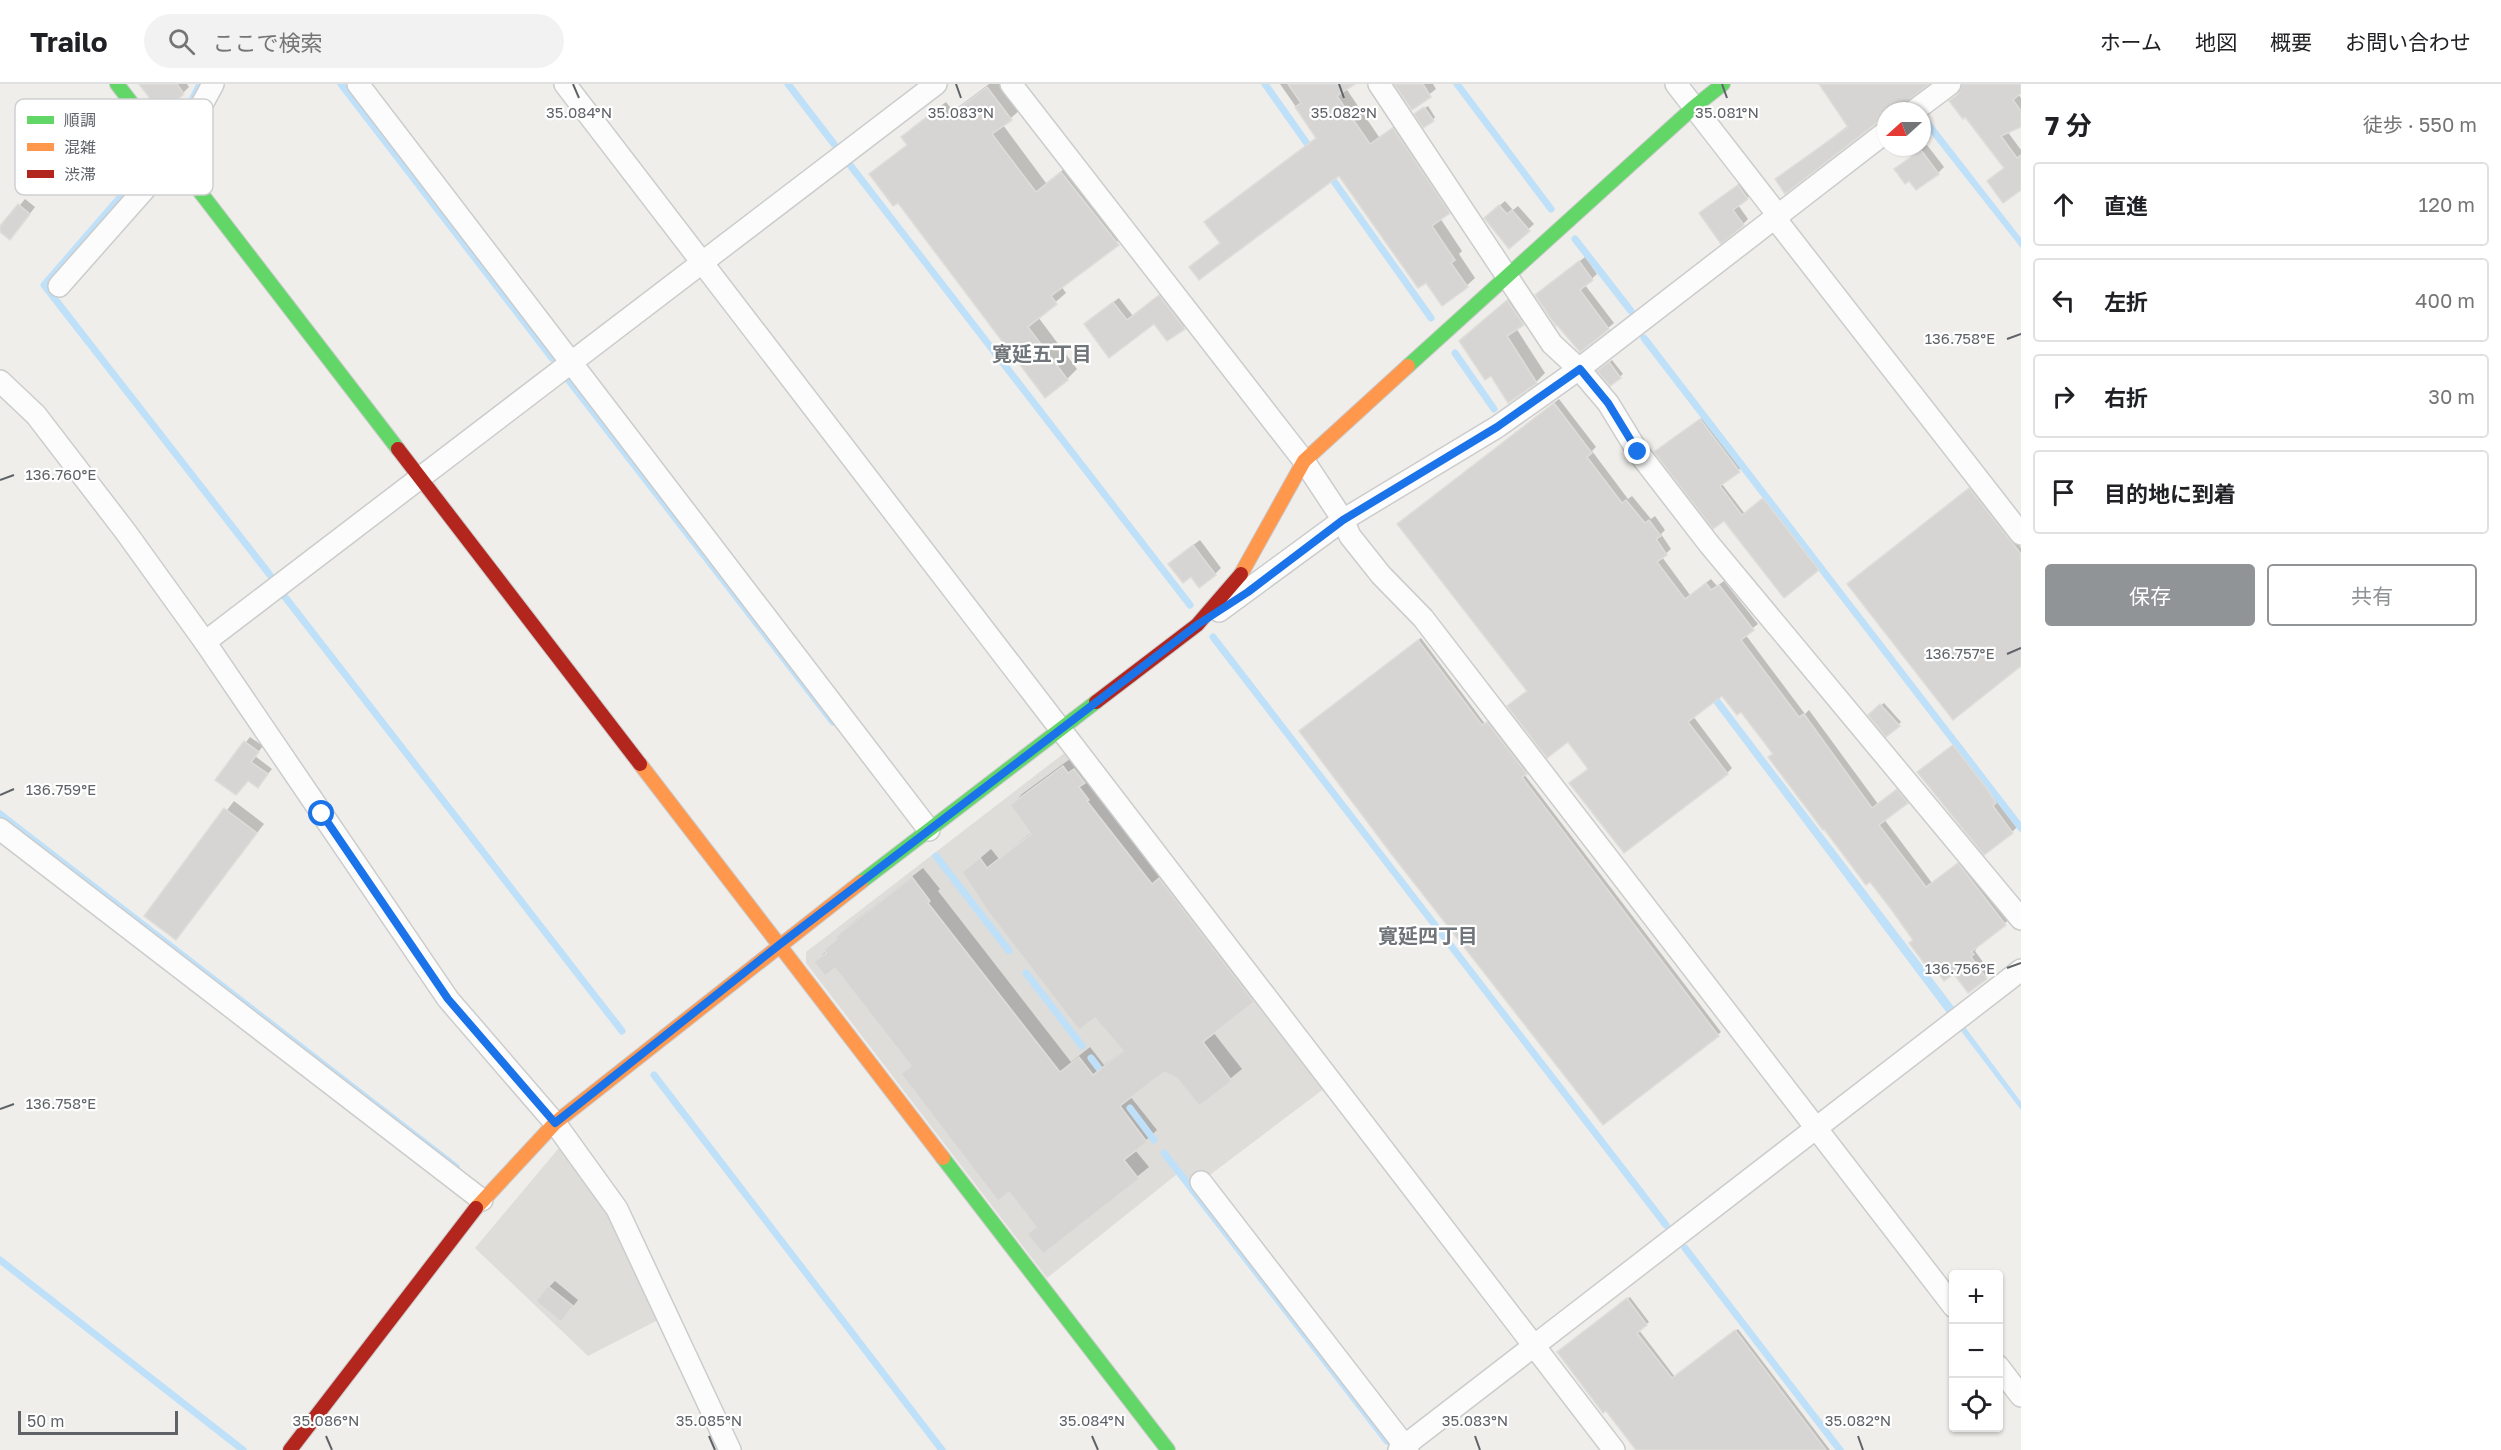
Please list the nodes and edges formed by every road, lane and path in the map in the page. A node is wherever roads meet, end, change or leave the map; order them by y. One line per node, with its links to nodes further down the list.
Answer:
1 (117, 84): 11 (street)
2 (213, 84): 12 (street)
3 (358, 84): 22 (street)
4 (566, 84): 19 (street)
5 (936, 84): 19 (street)
6 (1011, 84): 25 (street)
7 (1379, 84): 20 (street)
8 (1676, 84): 14 (street)
9 (1723, 84): 14 (street)
10 (1950, 84): 13 (street)
11 (129, 99)
12 (205, 99)
13 (1926, 102)
14 (1694, 107): 18 (street); 20 (street)
15 (1877, 139): 18 (street)
16 (140, 195): 21 (street)
17 (204, 195): 26 (street)
18 (1777, 214): 23 (street); 28 (street)
19 (702, 262): 22 (street); 31 (street)
20 (1505, 276): 23 (street); 25 (street)
21 (59, 286)
22 (571, 362): 26 (street); 33 (street)
23 (1580, 369): 27 (street); 34 (street)
24 (0, 381): 30 (street)
25 (1304, 461): 27 (street); 29 (street)
26 (420, 479): 30 (street); 35 (street)
27 (1343, 520): 29 (street); 38 (street)
28 (2021, 534)
29 (1197, 625): 31 (street)
30 (205, 642): 37 (street)
31 (1061, 728): 33 (street); 42 (street)
32 (0, 829): 40 (street)
33 (929, 830): 35 (street)
34 (2021, 919)
35 (779, 945): 37 (street); 48 (street)
36 (2021, 970): 38 (street)
37 (555, 1123): 40 (street); 47 (street)
38 (1815, 1127): 41 (street); 42 (street)
39 (1201, 1182): 45 (street)
40 (482, 1200): 46 (street)
41 (1949, 1302)
42 (1534, 1347): 45 (street); 49 (street)
43 (2003, 1372): 44 (street)
44 (2021, 1395)
45 (1404, 1449)
46 (290, 1450)
47 (730, 1450)
48 (1168, 1450)
49 (1614, 1450)

